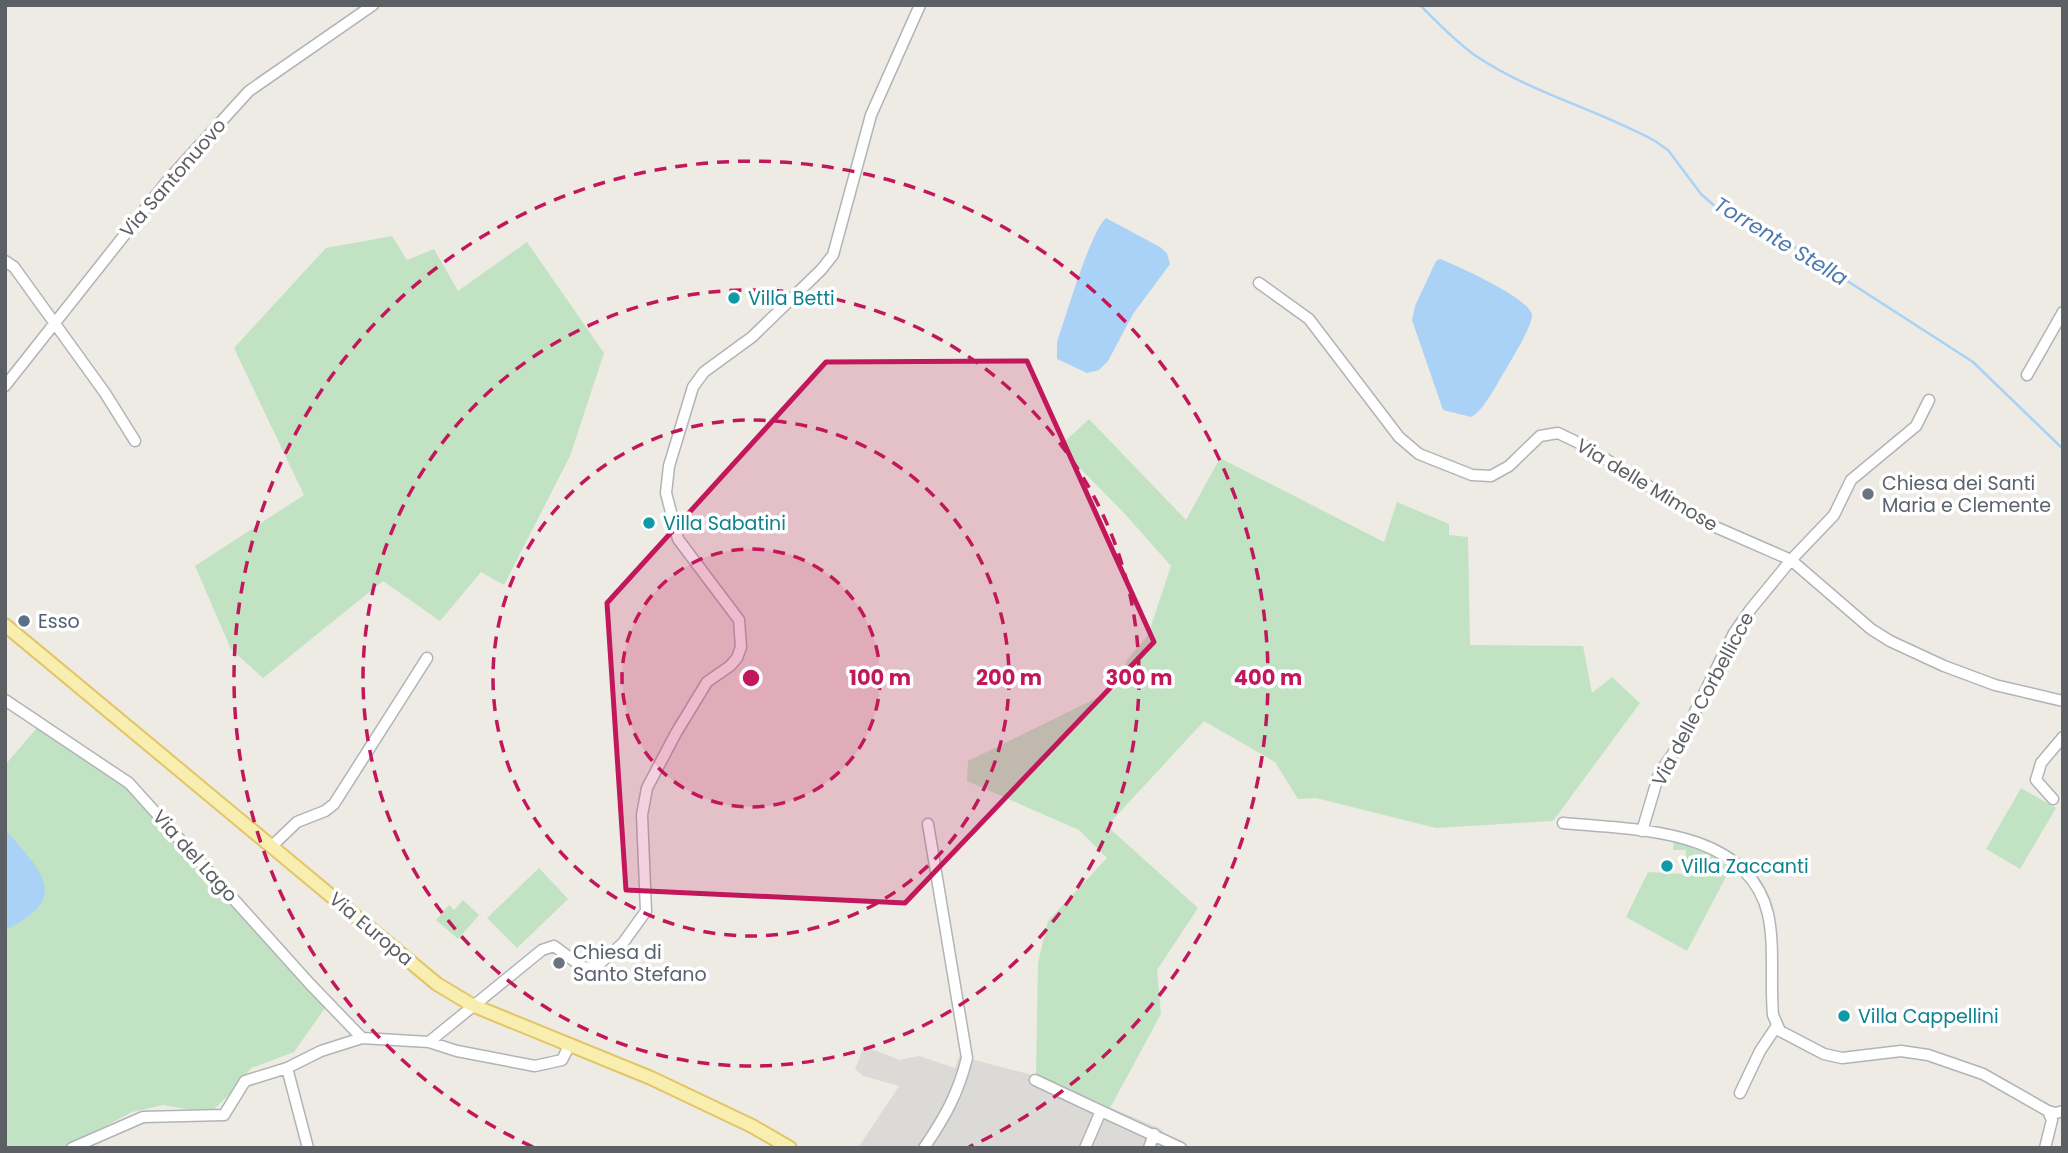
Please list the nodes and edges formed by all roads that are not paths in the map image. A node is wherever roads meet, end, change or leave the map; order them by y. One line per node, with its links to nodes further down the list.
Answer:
1 (373, 5): 6 (street, Via Santonuovo)
2 (920, 5): 22 (street)
3 (5, 261): 6 (street)
4 (1259, 283): 11 (street, Via delle Mimose)
5 (2063, 312): 7 (street)
6 (54, 323): 8 (street, Via Santonuovo); 10 (street)
7 (2027, 375)
8 (5, 386)
9 (1929, 400): 11 (street, Via delle Corbellicce)
10 (135, 441)
11 (1790, 560): 15 (street); 20 (street, Via delle Corbellicce)
12 (5, 625): 21 (main road, Via Europa)
13 (427, 658): 21 (street)
14 (5, 700): 24 (street, Via del Lago)
15 (2063, 701)
16 (2063, 737): 17 (street)
17 (2053, 799)
18 (1563, 823): 20 (street)
19 (928, 824): 37 (street)
20 (1642, 831): 23 (street)
21 (271, 847): 22 (main road, Via Europa)
22 (472, 1005): 25 (street); 26 (main road, Via Europa)
23 (1776, 1027): 29 (street); 31 (street)
24 (362, 1038): 25 (street); 27 (street)
25 (429, 1042): 26 (street)
26 (570, 1044): 36 (main road, Via Europa)
27 (287, 1068): 34 (street); 35 (street)
28 (1035, 1080): 30 (street)
29 (1740, 1093)
30 (1101, 1111): 33 (street); 38 (street)
31 (2048, 1111): 32 (street); 41 (street)
32 (2063, 1111)
33 (1154, 1134): 39 (street); 40 (street)
34 (72, 1148)
35 (308, 1148)
36 (790, 1148)
37 (924, 1148)
38 (1086, 1148)
39 (1149, 1148)
40 (1181, 1148)
41 (2045, 1148)

